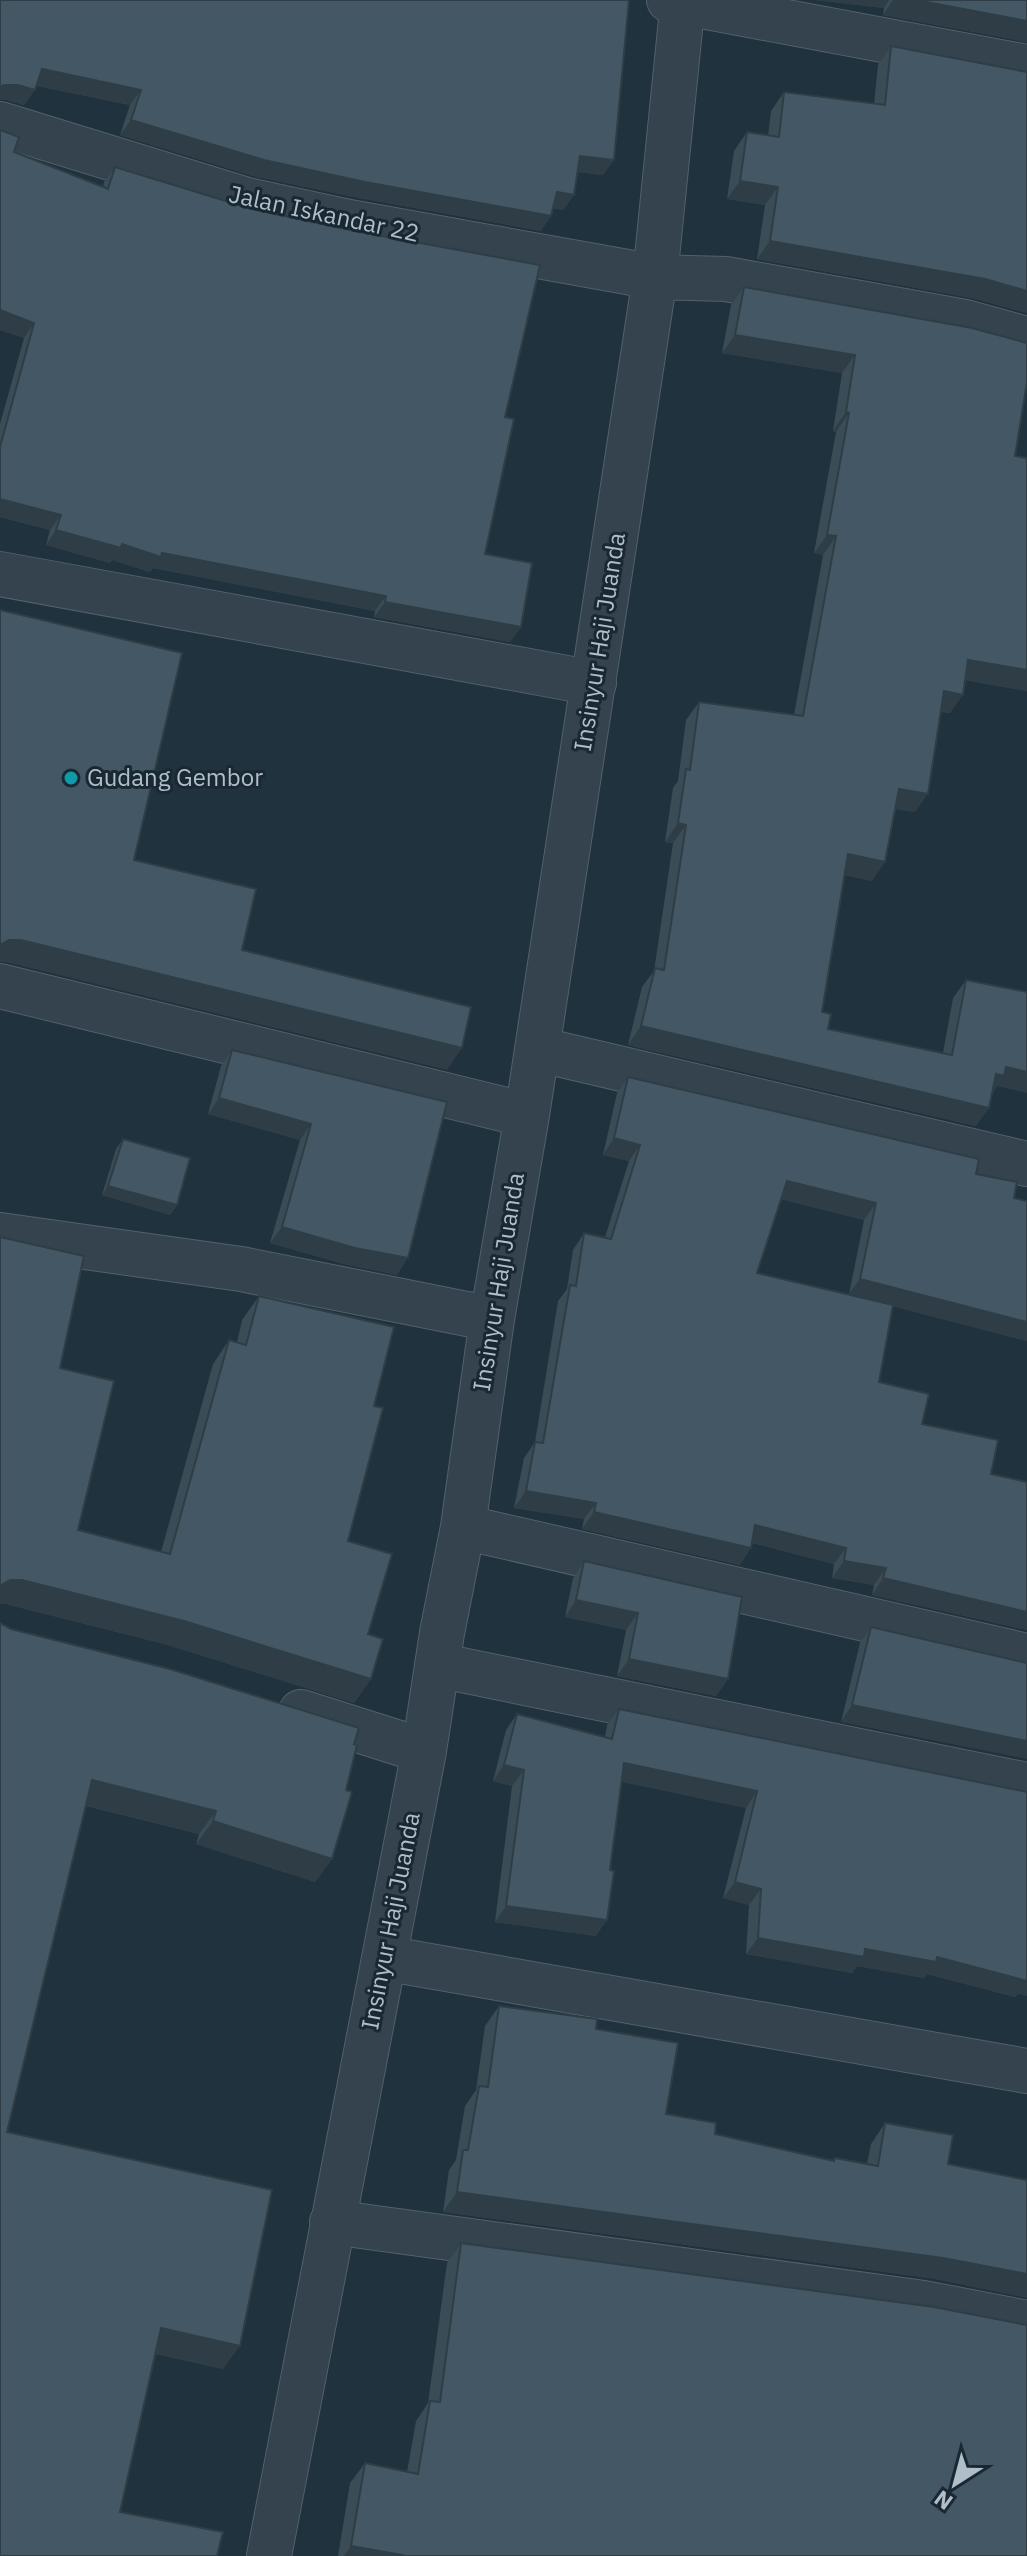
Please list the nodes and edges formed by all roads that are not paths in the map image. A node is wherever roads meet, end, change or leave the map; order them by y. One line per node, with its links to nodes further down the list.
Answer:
1 (679, 1): 2 (street); 4 (street, Insinyur Haji Juanda)
2 (1027, 67)
3 (0, 124): 4 (street, Jalan Iskandar 22)
4 (655, 277): 5 (street, Jalan Iskandar 22); 7 (street, Insinyur Haji Juanda)
5 (1027, 339)
6 (0, 574): 7 (street)
7 (594, 683): 9 (street, Insinyur Haji Juanda)
8 (0, 986): 10 (street)
9 (537, 1049): 10 (street, Insinyur Haji Juanda); 11 (street)
10 (527, 1115): 13 (street, Insinyur Haji Juanda)
11 (1027, 1164)
12 (0, 1235): 13 (street)
13 (492, 1319): 14 (street, Insinyur Haji Juanda)
14 (463, 1527): 15 (street); 16 (street, Insinyur Haji Juanda)
15 (1027, 1656)
16 (437, 1665): 18 (street, Insinyur Haji Juanda); 19 (street)
17 (258, 1699): 18 (street)
18 (424, 1751): 20 (street, Insinyur Haji Juanda)
19 (1027, 1785)
20 (384, 1958): 21 (street); 22 (street, Insinyur Haji Juanda)
21 (1027, 2071)
22 (332, 2222): 23 (street); 24 (street, Insinyur Haji Juanda)
23 (1027, 2323)
24 (269, 2556)

